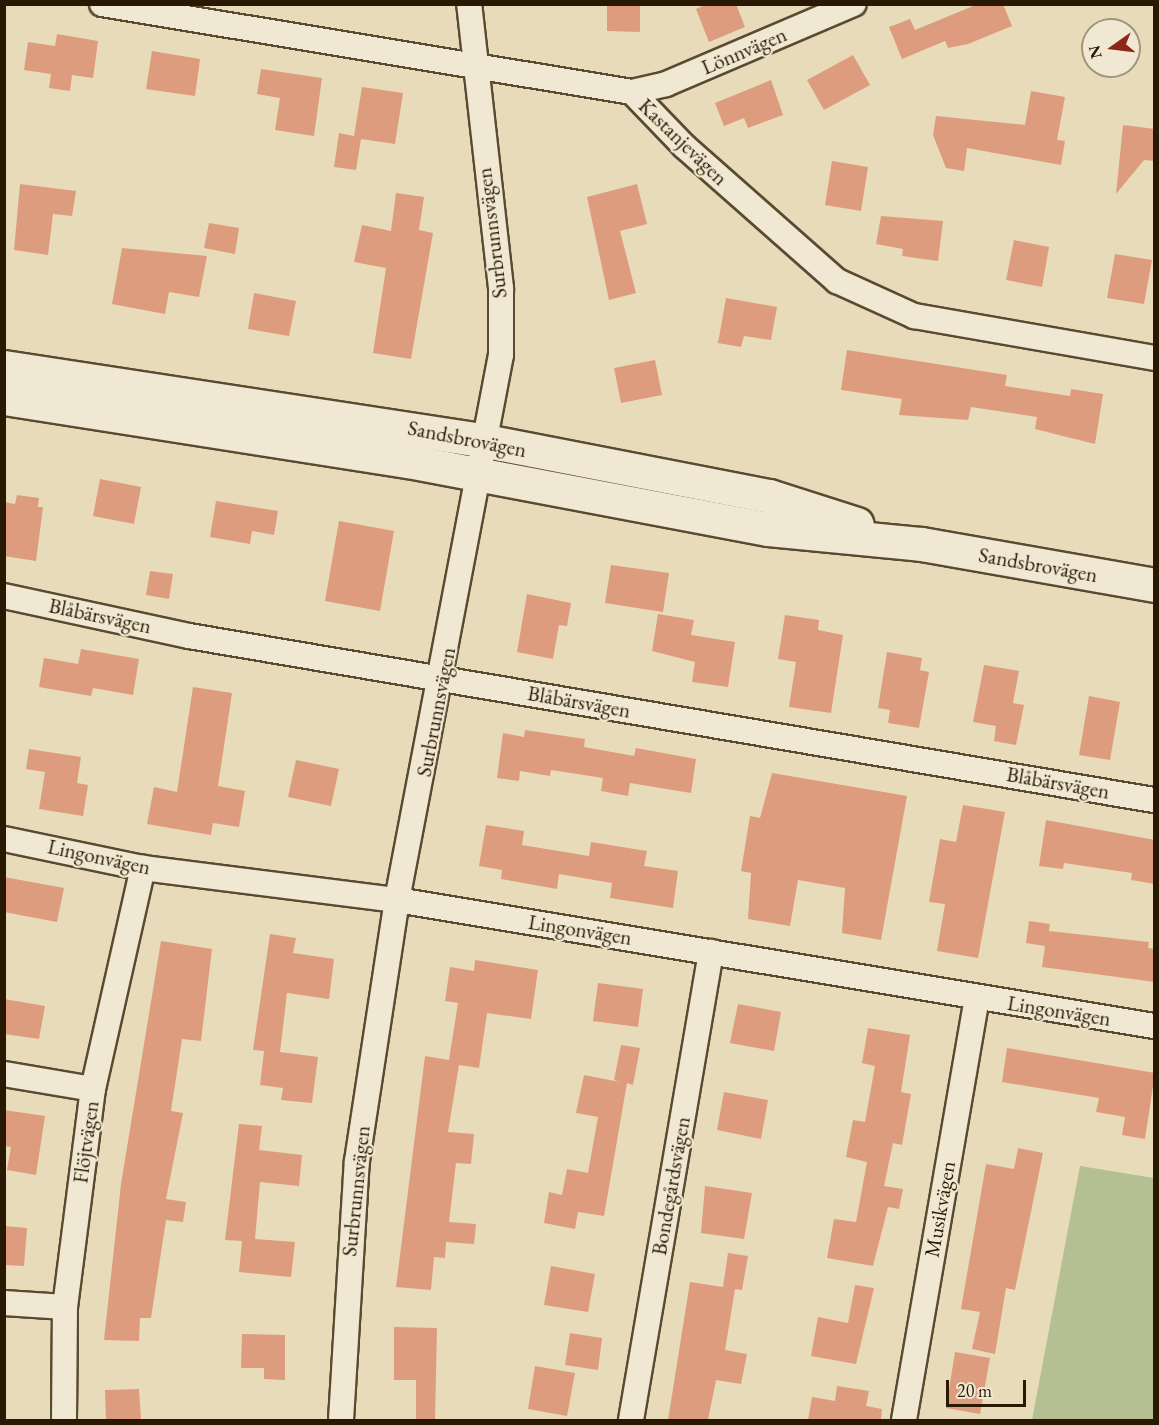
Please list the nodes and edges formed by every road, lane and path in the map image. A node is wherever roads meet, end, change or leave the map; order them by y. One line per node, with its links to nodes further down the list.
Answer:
1 (102, 4): 4 (street, Kastanjevägen)
2 (469, 4): 4 (street, Surbrunnsvägen)
3 (854, 4): 5 (street, Lönnvägen)
4 (472, 62): 5 (street, Kastanjevägen); 9 (street, Surbrunnsvägen)
5 (632, 92): 6 (street, Kastanjevägen)
6 (1155, 358)
7 (4, 367): 9 (main road, Sandsbrovägen)
8 (4, 398): 10 (main road, Sandsbrovägen)
9 (486, 441): 10 (street, Surbrunnsvägen); 11 (main road, Sandsbrovägen)
10 (478, 478): 11 (main road, Sandsbrovägen); 14 (street, Surbrunnsvägen)
11 (922, 544): 12 (main road, Sandsbrovägen)
12 (1155, 585)
13 (4, 596): 14 (street, Blåbärsvägen)
14 (443, 679): 15 (street, Blåbärsvägen); 18 (street, Surbrunnsvägen)
15 (1155, 800)
16 (4, 839): 17 (street, Lingonvägen)
17 (144, 868): 18 (street, Lingonvägen); 23 (street, Flöjtvägen)
18 (397, 900): 19 (street, Lingonvägen); 27 (street, Surbrunnsvägen)
19 (711, 952): 20 (street, Lingonvägen); 28 (street, Bondegårdsvägen)
20 (976, 998): 21 (street, Lingonvägen); 29 (street, Musikvägen)
21 (1155, 1026)
22 (4, 1074): 23 (street)
23 (93, 1089): 25 (street, Flöjtvägen)
24 (4, 1303): 25 (street)
25 (64, 1308): 26 (street, Flöjtvägen)
26 (64, 1420)
27 (341, 1420)
28 (631, 1420)
29 (904, 1420)

